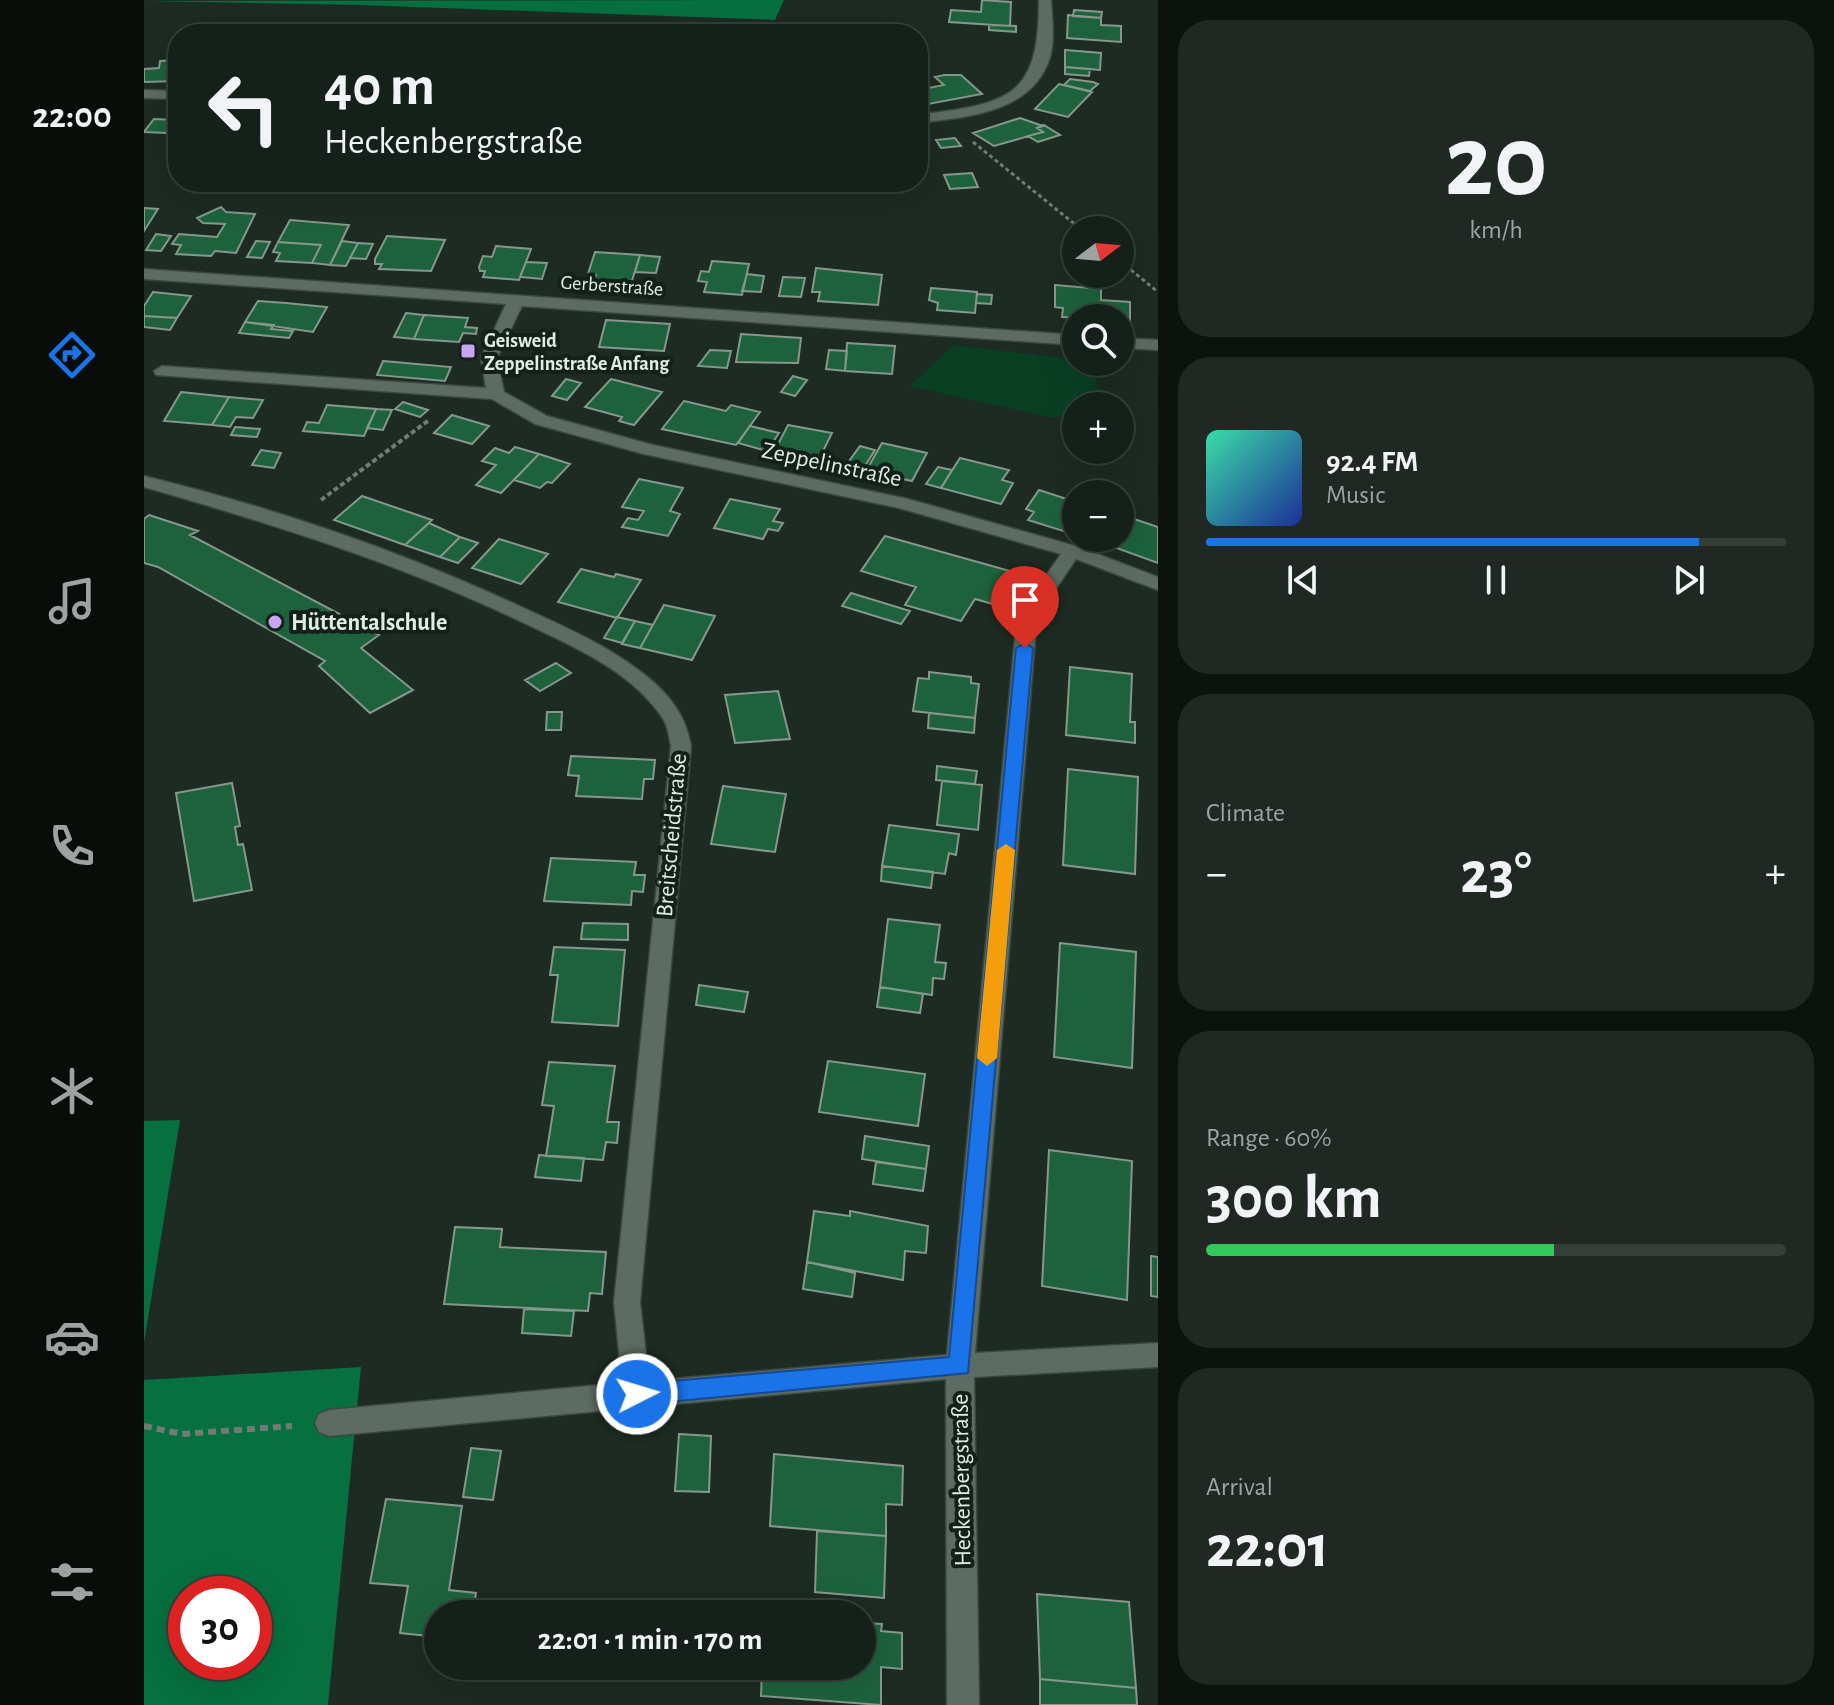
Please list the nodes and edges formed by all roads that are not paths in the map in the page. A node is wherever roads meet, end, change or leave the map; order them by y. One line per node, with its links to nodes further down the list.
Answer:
1 (1045, 0): 4 (street)
2 (144, 94): 3 (street)
3 (168, 95)
4 (928, 118)
5 (144, 274): 6 (street, Gerberstraße)
6 (516, 301): 7 (street, Gerberstraße); 11 (street)
7 (1062, 339)
8 (1134, 344): 9 (street)
9 (1158, 345)
10 (162, 371): 11 (street, Zeppelinstraße)
11 (496, 394): 13 (street, Zeppelinstraße)
12 (144, 481): 19 (street, Breitscheidstraße)
13 (1062, 548)
14 (1071, 552): 18 (street, Heckenbergstraße)
15 (1075, 552): 16 (street, Zeppelinstraße)
16 (1158, 584)
17 (1158, 1355): 18 (street)
18 (960, 1366): 19 (street); 21 (street, Heckenbergstraße)
19 (637, 1394): 20 (street)
20 (329, 1423)
21 (963, 1705)

